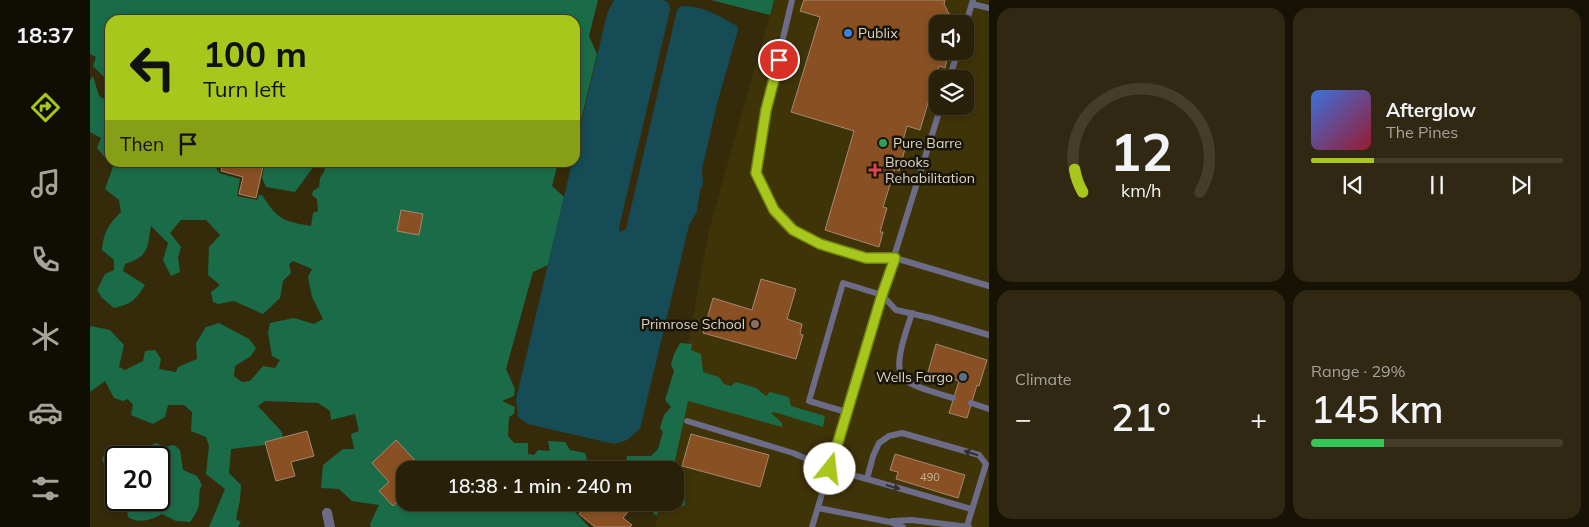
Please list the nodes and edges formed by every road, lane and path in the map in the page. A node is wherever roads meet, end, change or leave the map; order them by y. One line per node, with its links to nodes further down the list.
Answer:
1 (792, 0): 6 (lane)
2 (972, 2): 3 (lane); 4 (lane)
3 (989, 8)
4 (968, 15)
5 (938, 115): 6 (lane)
6 (895, 258): 7 (lane); 8 (lane)
7 (989, 286)
8 (882, 295): 9 (lane); 14 (lane); 14 (lane)
9 (912, 313): 10 (lane); 11 (lane)
10 (989, 335)
11 (953, 398)
12 (971, 403): 13 (lane)
13 (989, 409)
14 (846, 412): 16 (lane)
15 (687, 421): 16 (lane)
16 (830, 469): 17 (lane); 18 (lane)
17 (867, 479): 19 (lane, one-way to 19); 19 (lane, one-way to 17)
18 (818, 508): 21 (lane); 23 (lane)
19 (971, 509): 25 (lane)
20 (327, 513): 22 (street)
21 (890, 522): 24 (lane); 25 (lane)
22 (330, 527)
23 (812, 527)
24 (903, 527)
25 (968, 527)

